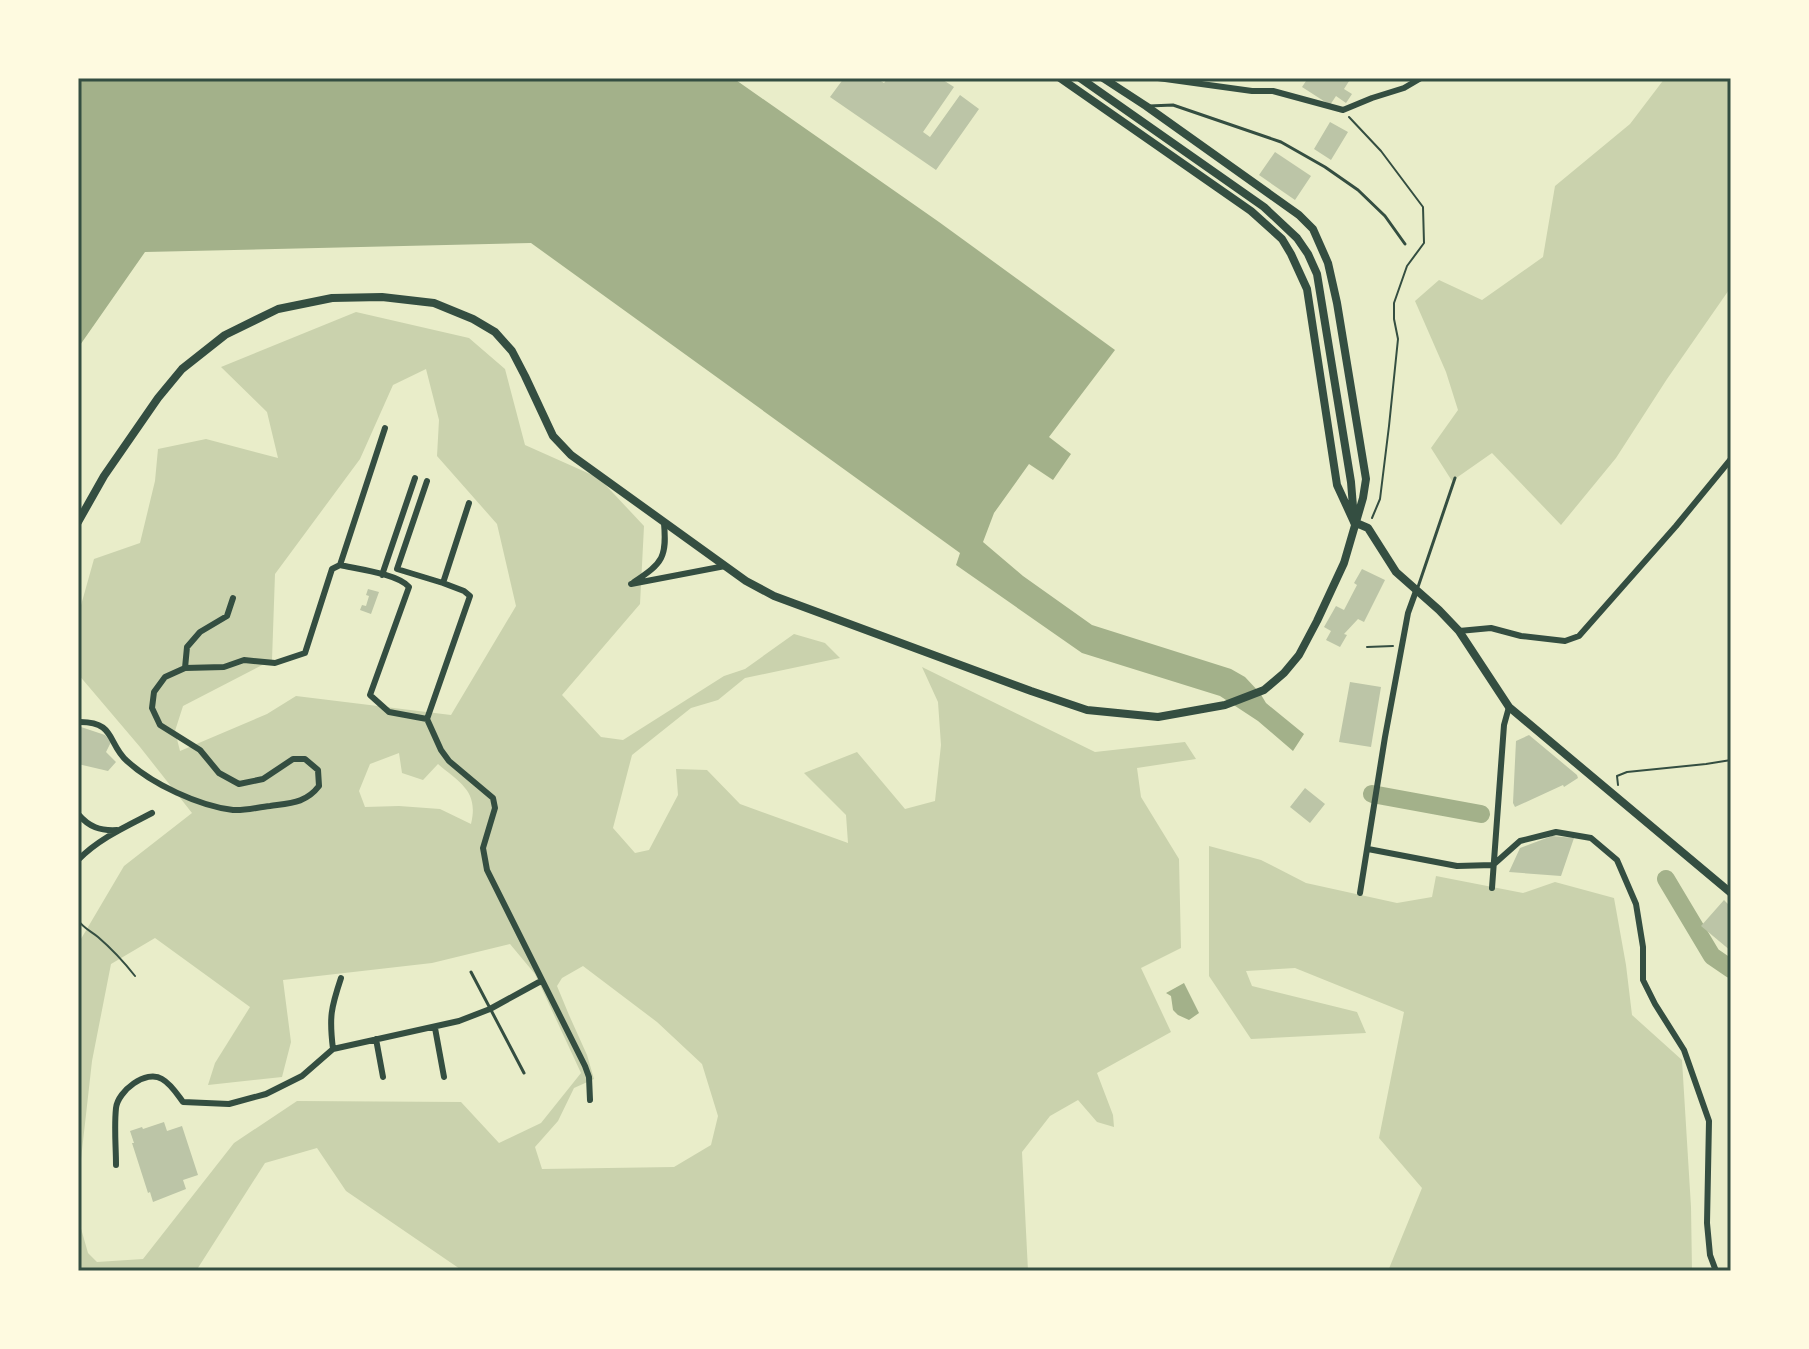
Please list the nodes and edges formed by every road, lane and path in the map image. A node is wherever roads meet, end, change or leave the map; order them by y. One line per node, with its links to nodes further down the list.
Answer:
1 (1061, 78): 16 (street)
2 (1080, 78): 16 (street)
3 (1103, 78): 6 (street)
4 (1158, 78): 7 (street)
5 (1421, 78): 7 (street)
6 (1146, 106): 8 (lane); 16 (street)
7 (1343, 110): 18 (path)
8 (1405, 244)
9 (385, 428): 19 (street)
10 (1731, 459): 25 (street)
11 (415, 478): 21 (street)
12 (1455, 478): 23 (lane)
13 (427, 481): 22 (street)
14 (469, 503): 22 (street)
15 (78, 522): 17 (street)
16 (1354, 522): 18 (street); 20 (street)
17 (664, 523): 20 (street); 20 (street)
18 (1368, 528): 23 (street)
19 (340, 565): 21 (street); 28 (street)
20 (725, 566)
21 (382, 575): 30 (street)
22 (443, 583): 30 (street)
23 (1416, 591): 25 (street); 26 (street)
24 (233, 598): 28 (street)
25 (1459, 631): 29 (street)
26 (1403, 645): 27 (path); 37 (street)
27 (1367, 647)
28 (185, 668): 31 (street)
29 (1509, 707): 33 (street); 39 (street)
30 (427, 719): 47 (street)
31 (78, 722)
32 (1731, 760): 33 (path)
33 (1619, 799): 42 (street)
34 (152, 813): 36 (street)
35 (78, 814): 36 (street)
36 (121, 829): 38 (street)
37 (1368, 849): 39 (street); 41 (street)
38 (78, 860)
39 (1493, 865): 40 (street); 57 (street)
40 (1492, 888)
41 (1360, 893)
42 (1731, 893)
43 (78, 920): 45 (path)
44 (471, 972): 48 (lane)
45 (135, 976)
46 (341, 978): 51 (street)
47 (541, 981): 48 (street); 55 (street)
48 (490, 1009): 49 (street); 52 (lane)
49 (435, 1028): 50 (street); 54 (street)
50 (376, 1039): 51 (street); 53 (street)
51 (333, 1049): 56 (street)
52 (524, 1073)
53 (383, 1077)
54 (444, 1077)
55 (590, 1100)
56 (116, 1165)
57 (1716, 1271)

